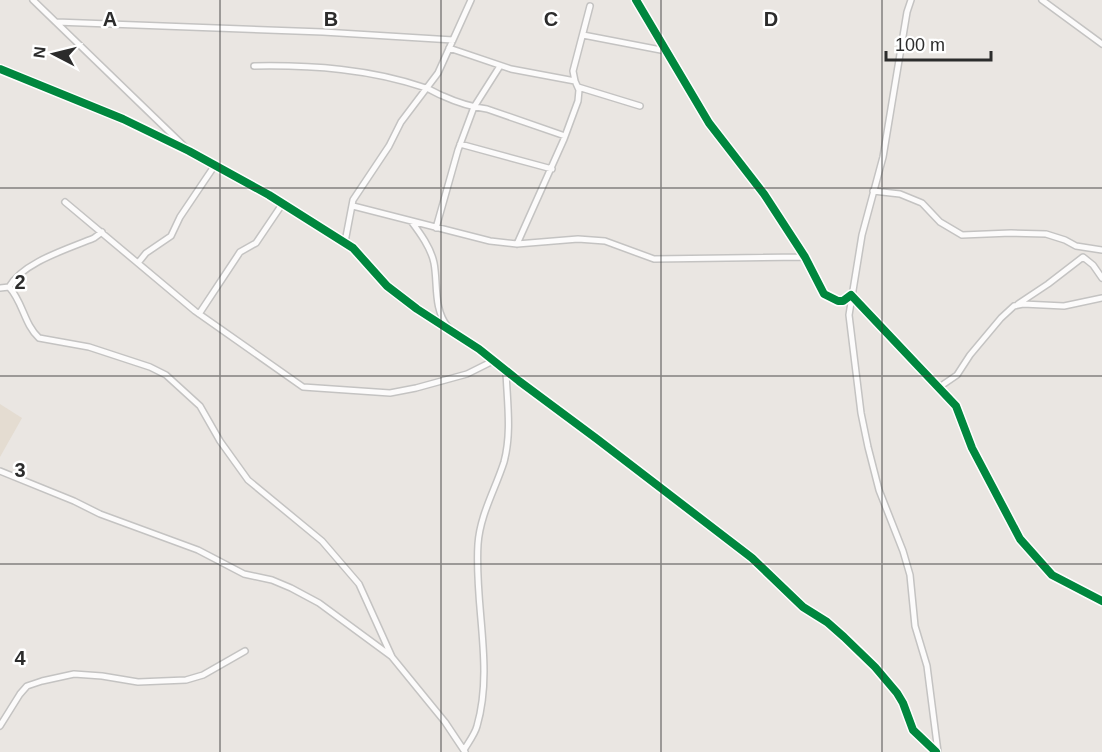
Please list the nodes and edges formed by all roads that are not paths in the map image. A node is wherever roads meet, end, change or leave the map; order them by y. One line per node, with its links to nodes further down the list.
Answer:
1 (33, 0): 7 (street)
2 (471, 0): 9 (street)
3 (636, 0): 12 (street)
4 (911, 0): 25 (street)
5 (1042, 0): 10 (street)
6 (590, 6): 8 (street)
7 (56, 22): 9 (street); 22 (street)
8 (583, 35): 12 (street); 16 (street)
9 (453, 40): 11 (street)
10 (1102, 45)
11 (450, 48): 14 (street); 17 (street)
12 (666, 51): 36 (street)
13 (254, 66): 17 (street)
14 (500, 66): 16 (street); 19 (street)
15 (0, 69): 22 (street)
16 (576, 84): 18 (street); 20 (street)
17 (428, 88): 19 (street); 28 (street)
18 (640, 106)
19 (474, 107): 20 (street); 21 (street)
20 (565, 136): 24 (street)
21 (460, 144): 24 (street); 30 (street)
22 (189, 151): 23 (street)
23 (215, 165): 27 (street); 38 (street)
24 (552, 169): 33 (street)
25 (873, 191): 34 (street); 42 (street)
26 (65, 202): 31 (street)
27 (283, 203): 32 (street); 45 (street)
28 (353, 206): 29 (street); 32 (street)
29 (411, 221): 30 (street); 46 (street)
30 (436, 228): 33 (street)
31 (102, 232): 38 (street); 40 (street)
32 (345, 242): 46 (street)
33 (518, 244): 36 (street)
34 (1076, 246): 35 (street); 37 (street)
35 (1102, 250)
36 (805, 257): 42 (street)
37 (1083, 257): 39 (street); 44 (street)
38 (138, 263): 45 (street)
39 (1102, 278)
40 (9, 287): 41 (street); 53 (street)
41 (0, 288)
42 (851, 295): 49 (street); 56 (street)
43 (1102, 298): 44 (street)
44 (1014, 306): 49 (street)
45 (199, 314): 47 (street)
46 (456, 334): 47 (street)
47 (493, 361): 48 (street)
48 (506, 371): 55 (street); 56 (street)
49 (938, 388): 51 (street)
50 (0, 471): 53 (street)
51 (1102, 601)
52 (245, 651): 54 (street)
53 (393, 657): 55 (street)
54 (0, 726)
55 (464, 751)
56 (937, 752)

